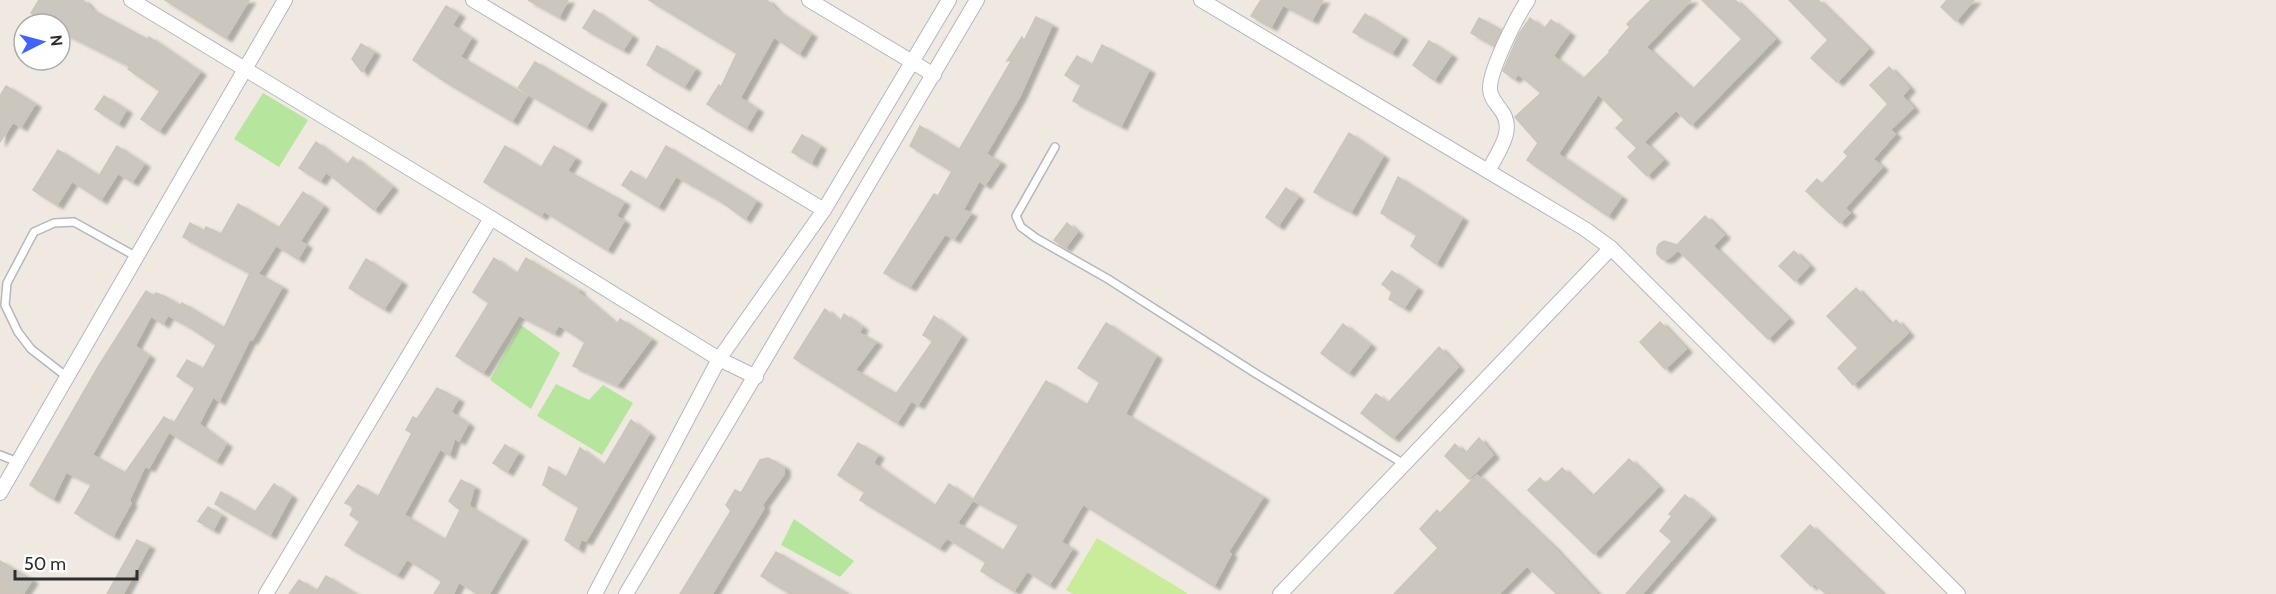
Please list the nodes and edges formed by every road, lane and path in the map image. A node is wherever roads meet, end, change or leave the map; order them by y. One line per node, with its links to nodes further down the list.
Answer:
1 (131, 0): 10 (street)
2 (285, 0): 10 (street)
3 (472, 0): 14 (street)
4 (809, 0): 9 (street)
5 (949, 0): 9 (street)
6 (977, 0): 11 (street)
7 (1201, 0): 13 (street)
8 (1528, 0): 13 (street)
9 (911, 63): 11 (street); 14 (street)
10 (246, 69): 15 (street); 17 (street)
11 (934, 75): 20 (street)
12 (1055, 147): 23 (lane)
13 (1488, 171): 16 (street)
14 (824, 210): 18 (street)
15 (491, 218): 18 (street); 25 (street)
16 (1611, 248): 23 (street); 29 (street)
17 (136, 257): 19 (street); 19 (lane)
18 (719, 359): 20 (street); 26 (street)
19 (67, 377): 22 (street)
20 (756, 377): 27 (street)
21 (0, 455): 22 (lane)
22 (18, 462): 24 (street)
23 (1404, 464): 28 (street)
24 (0, 493)
25 (266, 594)
26 (595, 594)
27 (626, 594)
28 (1280, 594)
29 (1958, 594)

